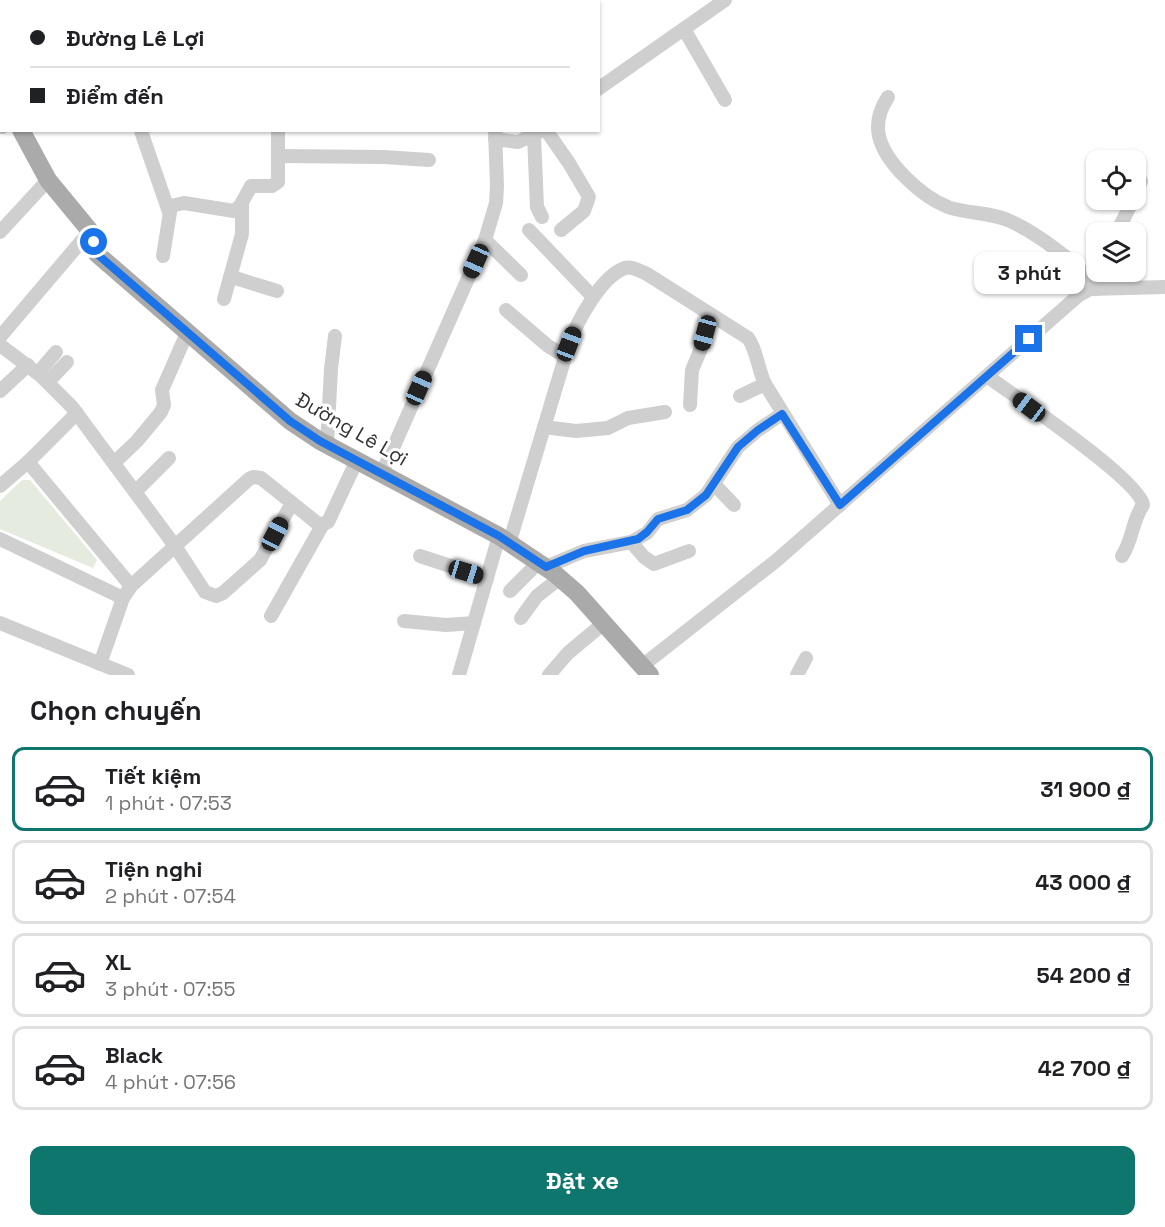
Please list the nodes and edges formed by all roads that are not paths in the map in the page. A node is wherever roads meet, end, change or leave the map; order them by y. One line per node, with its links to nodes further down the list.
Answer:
1 (725, 0): 2 (street)
2 (684, 29): 3 (street); 5 (street)
3 (600, 88)
4 (888, 97): 23 (street)
5 (725, 100)
6 (22, 132): 13 (main road, Đường Lê Lợi)
7 (141, 132): 15 (street)
8 (278, 132): 11 (street)
9 (540, 132): 10 (street); 16 (street); 18 (street)
10 (495, 135): 21 (street)
11 (279, 156): 12 (street); 14 (street)
12 (429, 160)
13 (48, 180): 19 (main road, Đường Lê Lợi); 20 (street)
14 (242, 203): 15 (street); 25 (street)
15 (169, 212): 22 (street)
16 (542, 217)
17 (529, 230): 30 (street)
18 (561, 230)
19 (90, 231): 34 (main road, Đường Lê Lợi); 36 (street)
20 (0, 232)
21 (485, 240): 24 (street); 56 (street)
22 (163, 256)
23 (1086, 272)
24 (521, 275)
25 (232, 277): 29 (street); 31 (street)
26 (1092, 282): 42 (street)
27 (1126, 282): 28 (street)
28 (1165, 287)
29 (277, 291)
30 (593, 297): 33 (street); 39 (street)
31 (224, 299)
32 (506, 310): 39 (street)
33 (709, 314): 43 (street); 46 (street)
34 (187, 333): 51 (main road, Đường Lê Lợi); 55 (street)
35 (335, 336): 51 (street)
36 (0, 337)
37 (0, 345): 41 (street)
38 (56, 352): 41 (street)
39 (565, 356): 50 (street)
40 (68, 368): 41 (street)
41 (38, 374): 44 (street); 48 (street)
42 (987, 376): 62 (street); 70 (street)
43 (765, 384): 45 (street); 49 (street)
44 (0, 391)
45 (740, 396)
46 (690, 405)
47 (665, 412): 50 (street)
48 (77, 413): 54 (street); 55 (street)
49 (782, 414): 57 (street); 62 (street)
50 (544, 427): 65 (street)
51 (327, 445): 53 (main road, Đường Lê Lợi)
52 (169, 458): 59 (street)
53 (357, 460): 56 (main road, Đường Lê Lợi); 63 (street)
54 (28, 462): 58 (street); 73 (street)
55 (115, 462): 59 (street)
56 (382, 473): 65 (main road, Đường Lê Lợi)
57 (714, 484): 61 (street); 66 (street)
58 (0, 486)
59 (136, 492): 67 (street)
60 (292, 503): 63 (street); 67 (street); 67 (street)
61 (734, 505)
62 (840, 505): 84 (street)
63 (323, 525): 76 (street)
64 (0, 539): 75 (street)
65 (504, 540): 71 (main road, Đường Lê Lợi); 72 (street)
66 (632, 542): 68 (street); 71 (street)
67 (176, 546): 73 (street)
68 (689, 551)
69 (420, 556): 72 (street)
70 (1122, 556)
71 (548, 569): 74 (street); 77 (street); 81 (main road, Đường Lê Lợi)
72 (487, 578): 80 (street)
73 (131, 586): 75 (street)
74 (510, 591)
75 (123, 598): 83 (street)
76 (271, 616)
77 (521, 618)
78 (404, 621): 80 (street)
79 (0, 623): 83 (street)
80 (474, 623): 86 (street)
81 (604, 623): 84 (main road, Đường Lê Lợi); 87 (street)
82 (806, 658): 88 (street)
83 (100, 664): 85 (street)
84 (646, 671)
85 (128, 675)
86 (459, 675)
87 (549, 675)
88 (797, 675)

